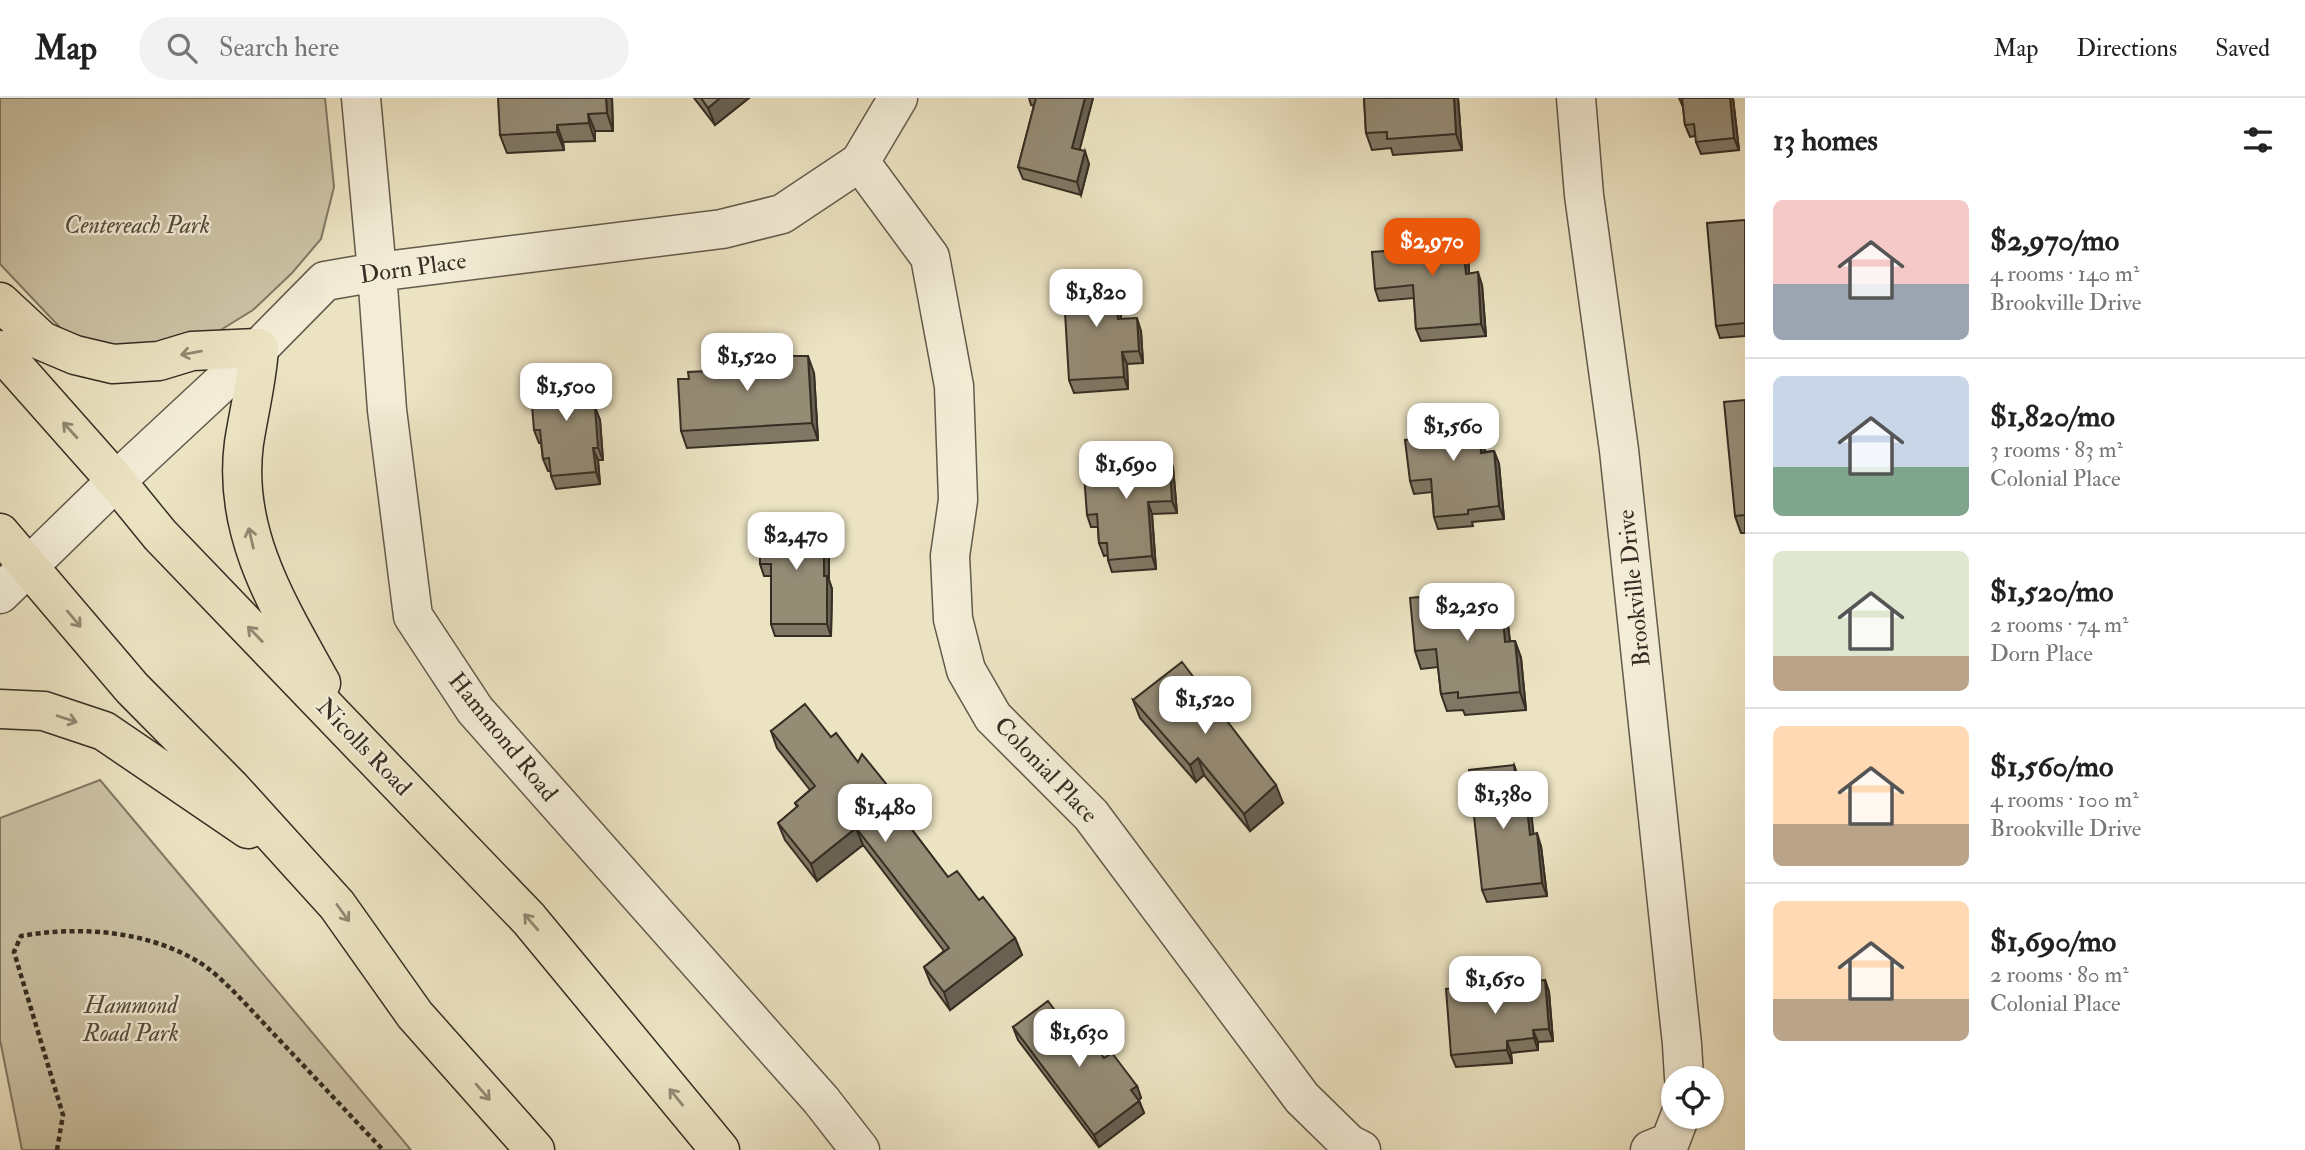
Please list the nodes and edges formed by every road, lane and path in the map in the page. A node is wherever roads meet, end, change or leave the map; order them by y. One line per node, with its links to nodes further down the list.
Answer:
1 (361, 98): 5 (street, Hammond Road)
2 (898, 98): 4 (street, Dorn Place)
3 (1576, 98): 16 (street, Brookville Drive)
4 (860, 162): 5 (street, Dorn Place); 23 (street, Colonial Place)
5 (377, 272): 7 (street, Dorn Place); 22 (street, Hammond Road)
6 (0, 302): 7 (highway, one-way to 6)
7 (259, 348): 9 (street, Dorn Place); 14 (highway, one-way to 7)
8 (0, 350): 9 (highway, Nicolls Road, one-way to 8)
9 (116, 481): 11 (street, Dorn Place); 14 (highway, Nicolls Road, one-way to 9)
10 (0, 533): 11 (highway)
11 (30, 567): 12 (street, Dorn Place); 15 (highway, one-way to 15)
12 (0, 594)
13 (0, 709): 15 (highway, one-way to 15)
14 (348, 730): 21 (highway, Nicolls Road, one-way to 14)
15 (303, 867): 20 (highway, one-way to 20)
16 (1683, 1066)
17 (1675, 1129): 24 (street)
18 (57, 1150): 19 (path)
19 (383, 1150)
20 (535, 1150)
21 (720, 1150)
22 (860, 1150)
23 (1361, 1150)
24 (1650, 1150)

